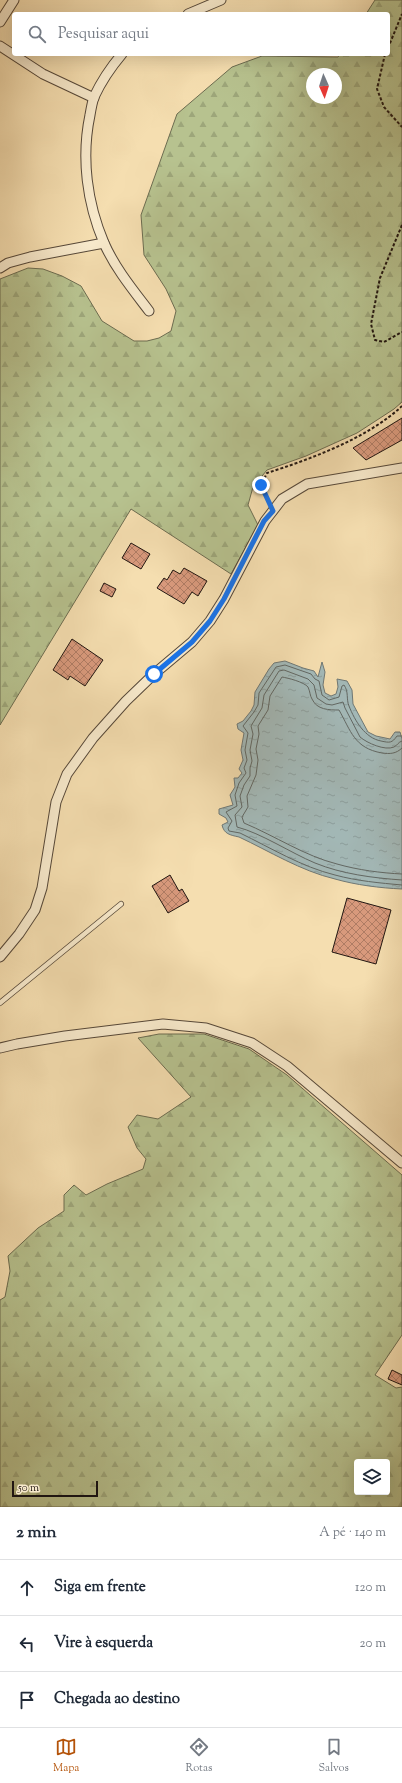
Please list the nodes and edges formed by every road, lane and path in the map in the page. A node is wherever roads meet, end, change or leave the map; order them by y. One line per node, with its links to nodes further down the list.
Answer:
1 (14, 0): 5 (street)
2 (221, 0): 3 (street)
3 (193, 12)
4 (402, 14): 6 (path)
5 (0, 22)
6 (390, 43)
7 (0, 46): 8 (street)
8 (12, 54)
9 (15, 56): 12 (street)
10 (120, 56): 12 (street)
11 (385, 56): 13 (path)
12 (94, 98): 15 (street)
13 (402, 127)
14 (402, 225): 18 (path)
15 (104, 243): 16 (street); 17 (street)
16 (0, 268)
17 (149, 311)
18 (402, 332)
19 (402, 406): 21 (path)
20 (402, 468): 21 (street)
21 (273, 511): 23 (street)
22 (121, 904): 24 (lane)
23 (0, 957)
24 (0, 1003)
25 (0, 1048): 26 (street)
26 (402, 1163)

